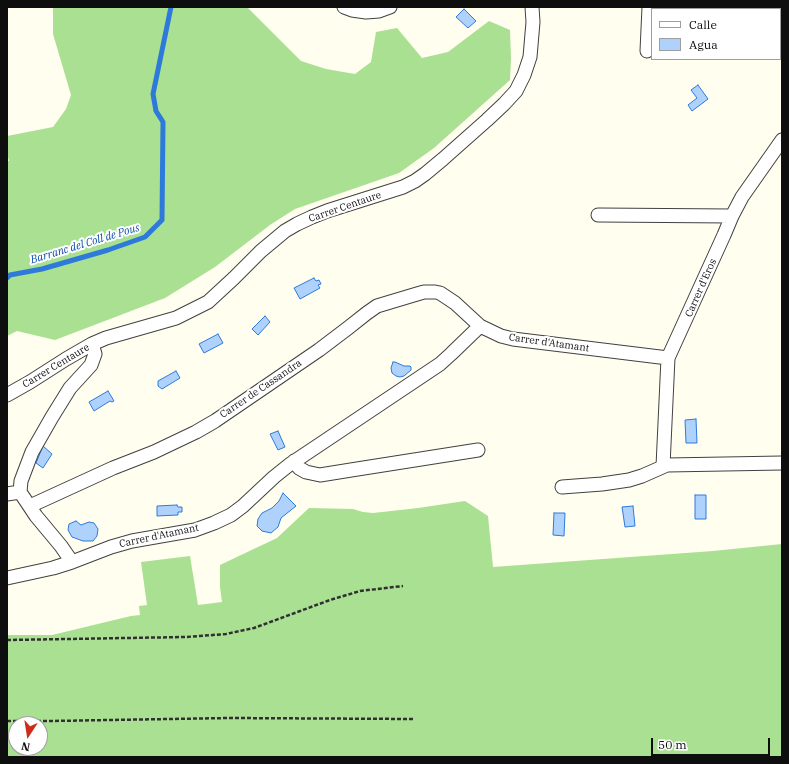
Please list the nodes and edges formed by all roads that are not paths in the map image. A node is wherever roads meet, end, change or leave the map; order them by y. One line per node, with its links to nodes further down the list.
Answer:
1 (344, 7): 2 (street)
2 (390, 7)
3 (532, 7): 10 (street, Carrer Centaure)
4 (649, 7): 5 (street)
5 (647, 52)
6 (782, 140): 8 (street, Carrer d'Eros)
7 (598, 215): 8 (street)
8 (732, 216): 11 (street, Carrer d'Eros)
9 (480, 326): 11 (street, Carrer d'Atamant); 14 (street, Carrer d'Atamant); 20 (street, Carrer de Cassandra)
10 (92, 344): 12 (street, Carrer Centaure); 18 (street)
11 (668, 358): 16 (street)
12 (7, 395)
13 (478, 450): 14 (street)
14 (294, 461): 21 (street, Carrer d'Atamant)
15 (782, 462): 16 (street)
16 (663, 466): 17 (street)
17 (562, 487)
18 (20, 492): 19 (street); 20 (street)
19 (7, 494)
20 (30, 506): 21 (street)
21 (72, 562): 22 (street, Carrer d'Atamant)
22 (7, 578)

